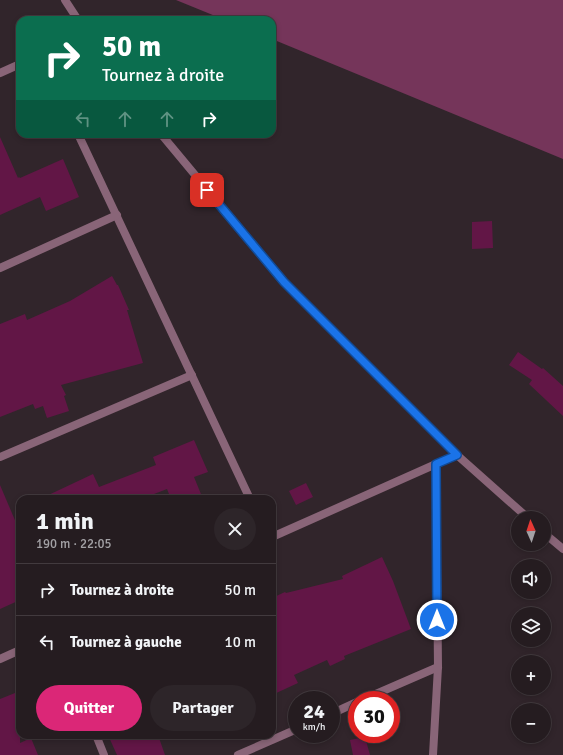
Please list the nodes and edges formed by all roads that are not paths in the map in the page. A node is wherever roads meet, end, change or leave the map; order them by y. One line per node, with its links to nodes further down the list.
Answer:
1 (65, 0): 2 (street)
2 (75, 16)
3 (16, 66): 4 (street)
4 (0, 73)
5 (80, 138): 7 (street)
6 (164, 138): 10 (street)
7 (117, 215): 8 (street); 9 (street)
8 (0, 268)
9 (192, 376): 11 (street); 13 (street)
10 (457, 455): 12 (street); 14 (street)
11 (0, 457)
12 (436, 464): 15 (street); 20 (street)
13 (248, 495)
14 (520, 511)
15 (276, 535)
16 (551, 539): 17 (street)
17 (563, 549)
18 (16, 652): 19 (street)
19 (0, 659)
20 (438, 667): 21 (street); 28 (street)
21 (383, 691)
22 (288, 733): 23 (street)
23 (276, 738)
24 (98, 739): 26 (street)
25 (274, 739): 27 (street)
26 (104, 755)
27 (238, 755)
28 (433, 755)

